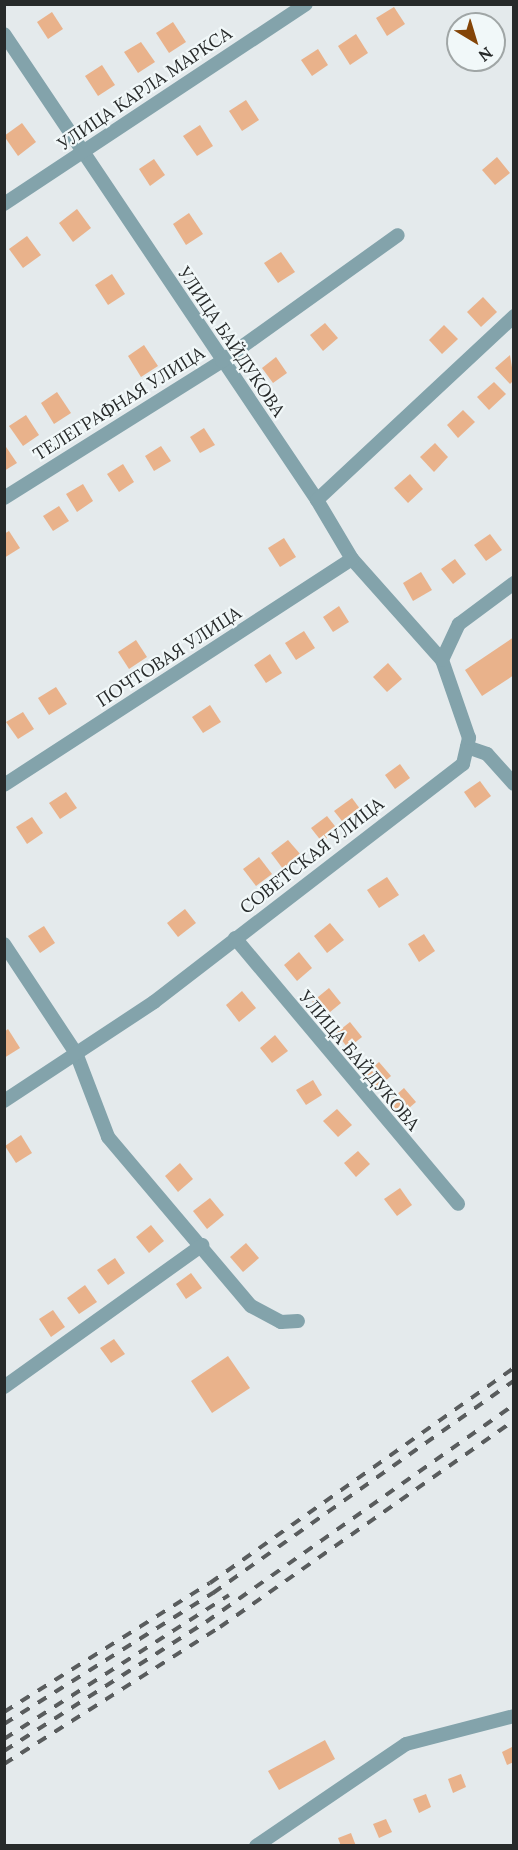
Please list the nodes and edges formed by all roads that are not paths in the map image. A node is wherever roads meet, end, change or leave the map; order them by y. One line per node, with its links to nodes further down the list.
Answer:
1 (306, 4): 3 (street, УЛИЦА КАРЛА МАРКСА)
2 (4, 34): 3 (street, УЛИЦА БАЙДУКОВА)
3 (82, 153): 4 (street, УЛИЦА КАРЛА МАРКСА); 7 (street, УЛИЦА БАЙДУКОВА)
4 (4, 204)
5 (398, 234): 7 (street, ТЕЛЕГРАФНАЯ УЛИЦА)
6 (513, 316): 9 (street)
7 (222, 361): 8 (street, ТЕЛЕГРАФНАЯ УЛИЦА); 9 (street, УЛИЦА БАЙДУКОВА)
8 (4, 498)
9 (317, 500): 10 (street, УЛИЦА БАЙДУКОВА)
10 (352, 559): 12 (street, УЛИЦА БАЙДУКОВА); 15 (street, ПОЧТОВАЯ УЛИЦА)
11 (513, 584): 12 (street)
12 (442, 660): 13 (street)
13 (467, 747): 14 (street); 16 (street, СОВЕТСКАЯ УЛИЦА)
14 (513, 784)
15 (4, 785)
16 (235, 938): 18 (street, СОВЕТСКАЯ УЛИЦА); 20 (street, УЛИЦА БАЙДУКОВА)
17 (4, 944): 18 (street)
18 (76, 1053): 19 (street, СОВЕТСКАЯ УЛИЦА); 21 (street)
19 (4, 1101)
20 (458, 1204)
21 (201, 1246): 22 (street); 23 (street)
22 (298, 1321)
23 (4, 1387)
24 (513, 1716): 25 (street)
25 (256, 1845)

